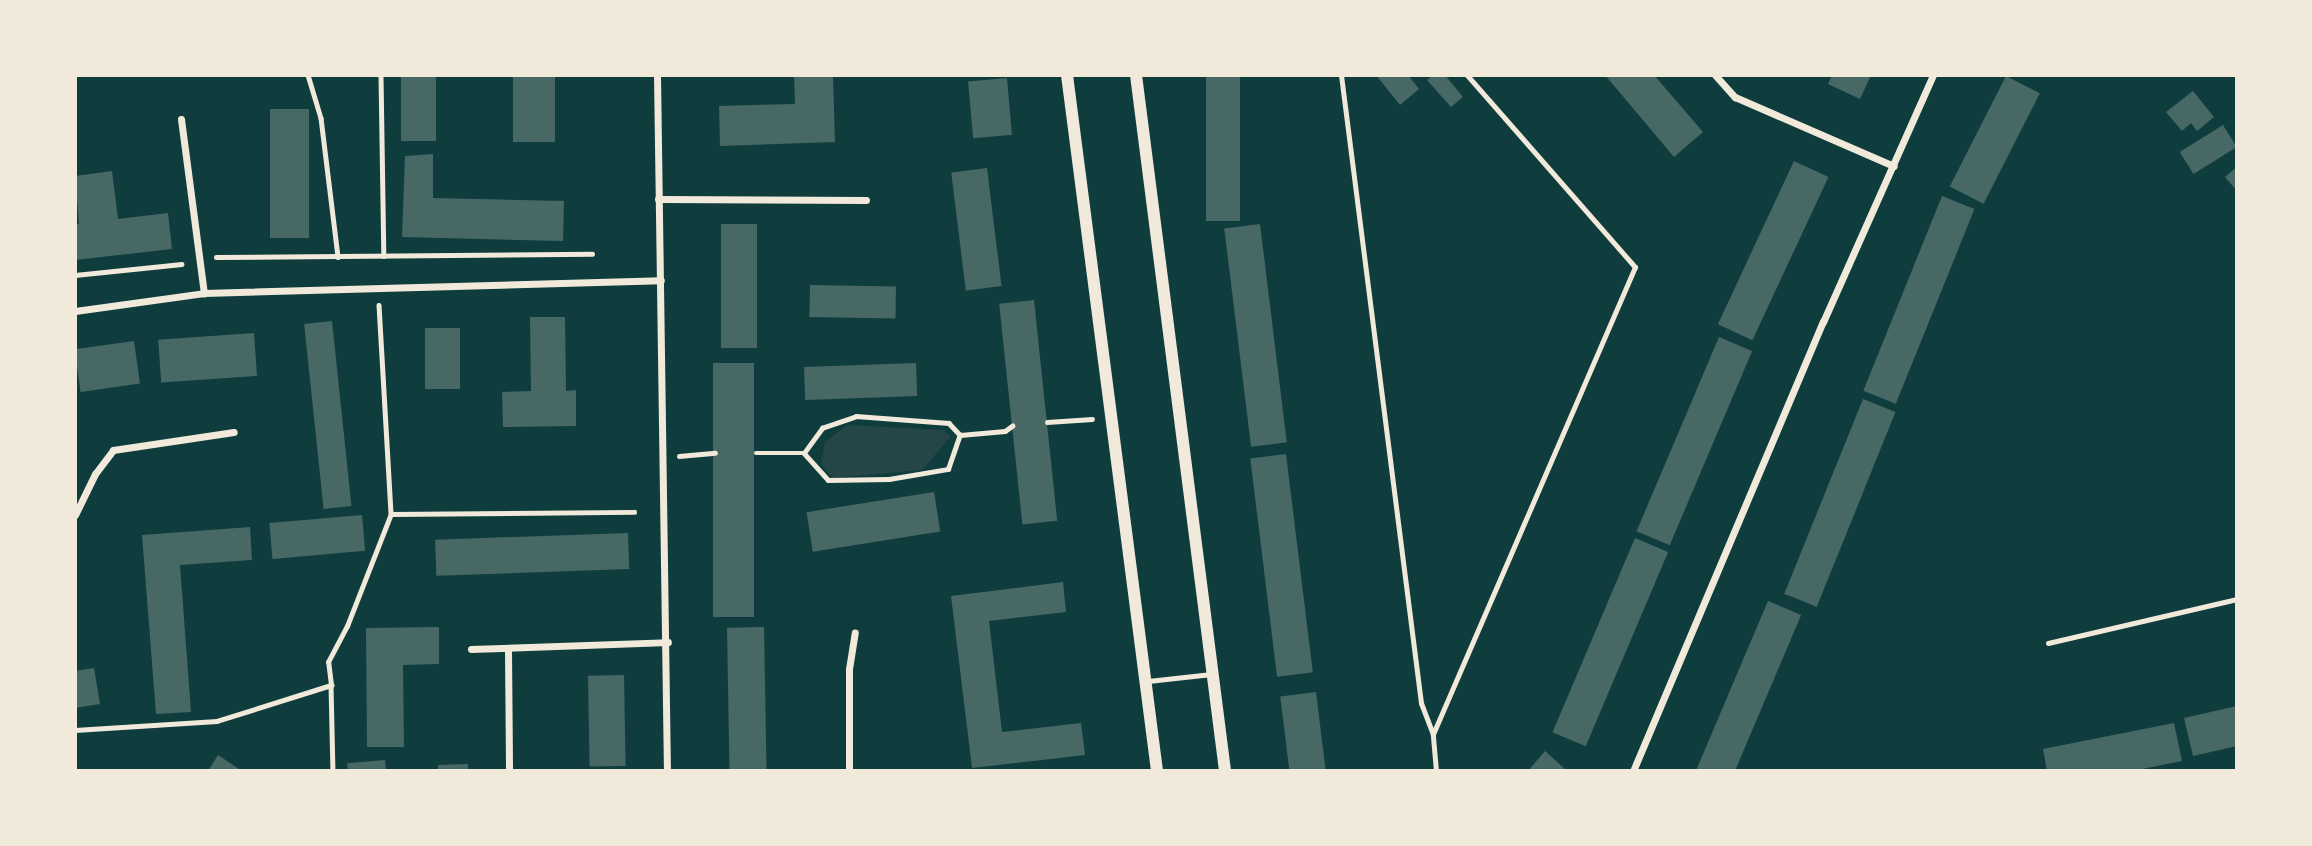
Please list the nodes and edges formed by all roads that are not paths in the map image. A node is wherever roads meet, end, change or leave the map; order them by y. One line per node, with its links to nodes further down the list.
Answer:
1 (657, 75): 10 (street)
2 (1067, 75): 24 (street)
3 (1136, 75): 23 (street)
4 (1341, 75): 25 (lane)
5 (1467, 75): 25 (lane)
6 (1715, 75): 9 (street)
7 (1933, 75): 9 (street)
8 (181, 119): 13 (street)
9 (1894, 166): 32 (street)
10 (658, 199): 11 (street); 12 (street)
11 (866, 200)
12 (661, 280): 13 (street); 19 (street)
13 (205, 293): 14 (street)
14 (75, 311)
15 (234, 432): 16 (street)
16 (75, 515)
17 (2237, 600): 20 (lane)
18 (855, 632): 28 (street)
19 (668, 642): 22 (street); 27 (street)
20 (2048, 643)
21 (471, 649): 22 (street)
22 (508, 650): 26 (street)
23 (1212, 674): 24 (lane); 30 (street)
24 (1148, 681): 29 (street)
25 (1433, 734): 31 (lane)
26 (509, 771)
27 (667, 771)
28 (849, 771)
29 (1157, 771)
30 (1225, 771)
31 (1436, 771)
32 (1633, 771)

